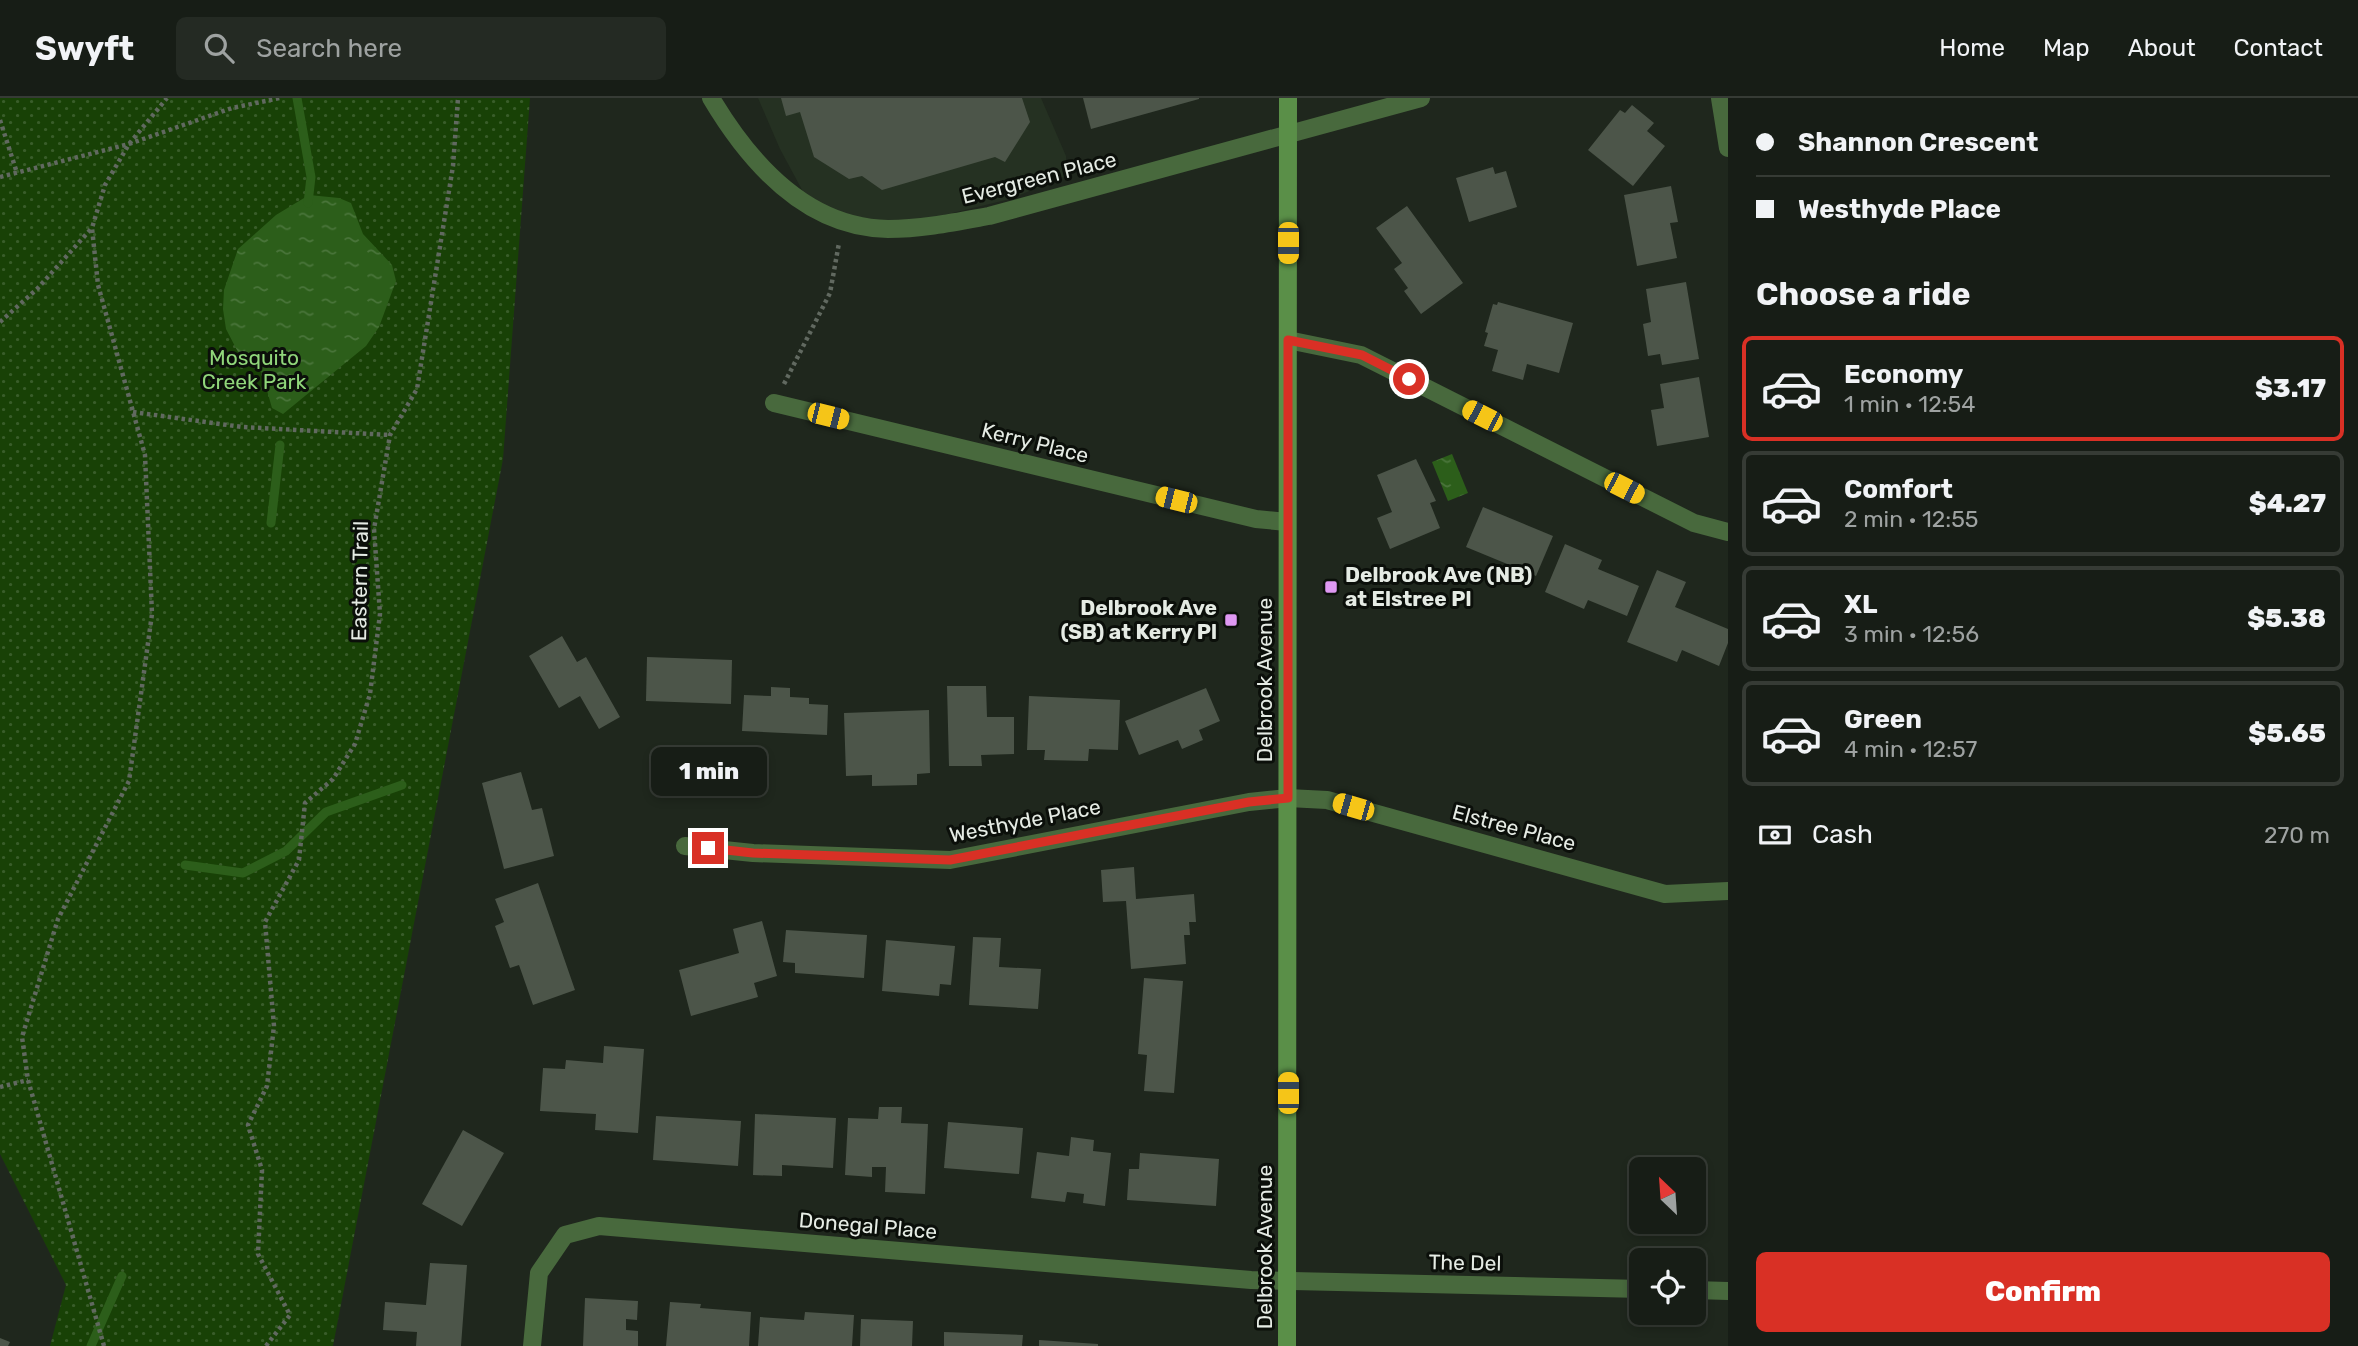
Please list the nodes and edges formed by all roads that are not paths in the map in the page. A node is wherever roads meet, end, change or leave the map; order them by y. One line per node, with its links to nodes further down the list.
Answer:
1 (710, 98): 5 (street, Evergreen Place)
2 (1288, 98): 5 (street, Delbrook Avenue)
3 (1421, 98): 5 (street, Evergreen Place)
4 (1720, 98): 6 (street)
5 (1288, 135): 7 (street, Delbrook Avenue)
6 (1728, 148)
7 (1288, 340): 9 (street, Delbrook Avenue); 10 (street)
8 (774, 403): 9 (street, Kerry Place)
9 (1287, 522): 11 (street, Delbrook Avenue)
10 (1728, 532)
11 (1288, 798): 12 (street, Westhyde Place); 13 (street, Elstree Place); 14 (street, Delbrook Avenue)
12 (685, 846)
13 (1728, 891)
14 (1288, 1281): 15 (street, The Del); 18 (street, Donegal Place); 19 (street, Delbrook Avenue)
15 (1629, 1289)
16 (1706, 1290): 17 (street)
17 (1728, 1291)
18 (532, 1346)
19 (1287, 1346)

